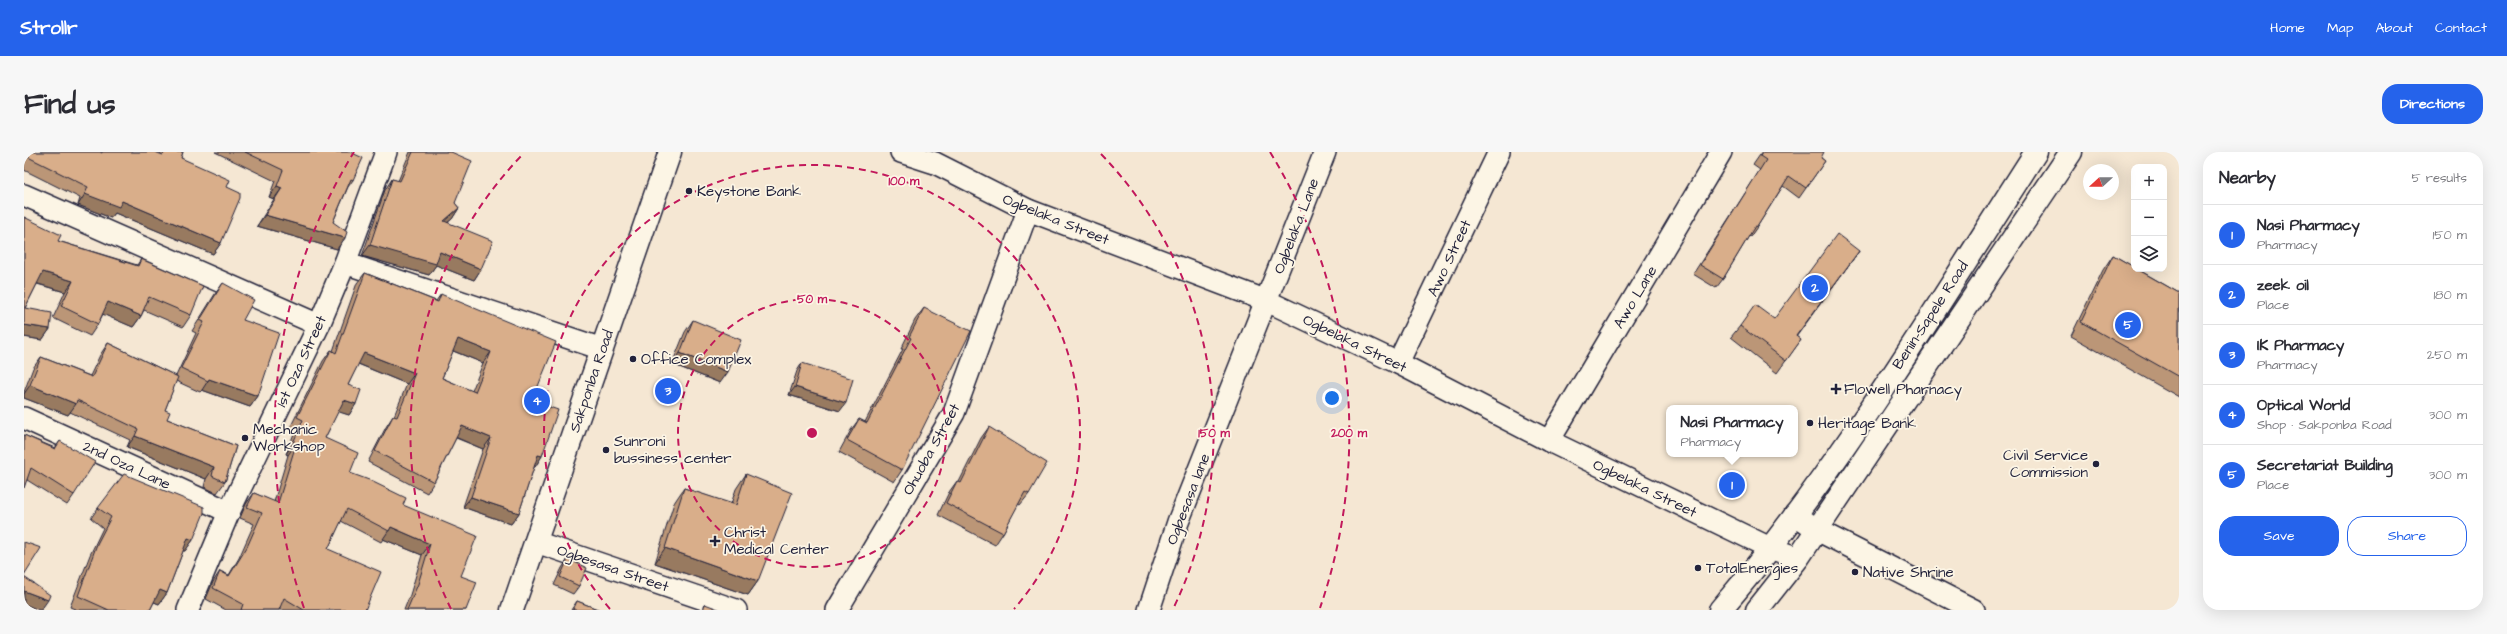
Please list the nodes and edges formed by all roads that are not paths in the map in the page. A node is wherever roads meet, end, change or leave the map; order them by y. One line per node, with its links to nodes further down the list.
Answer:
1 (386, 152): 12 (street, 1st Oza Street)
2 (670, 152): 15 (main road, Sakponba Road)
3 (901, 152): 9 (street, Ogbelaka Street)
4 (1325, 152): 13 (street, Ogbelaka Lane)
5 (1499, 152): 16 (street, Awo Street)
6 (1721, 152): 18 (street, Awo Lane)
7 (2036, 152): 20 (main road, Benin-Sapele Road)
8 (2071, 152): 21 (main road, Benin-Sapele Road)
9 (937, 158): 11 (street, Ogbelaka Street)
10 (24, 195): 14 (street)
11 (1028, 210): 13 (street, Ogbelaka Street); 28 (street, Ohuoba Street)
12 (345, 263): 14 (street, 1st Oza Street); 15 (street)
13 (1267, 301): 16 (street, Ogbelaka Street); 29 (street, Ogbesasa lane)
14 (319, 325): 19 (street, 1st Oza Street)
15 (602, 349): 22 (main road, Sakponba Road)
16 (1398, 364): 18 (street, Ogbelaka Street)
17 (24, 418): 19 (street, 2nd Oza Lane)
18 (1549, 441): 23 (street, Ogbelaka Street)
19 (229, 512): 25 (street, 1st Oza Street)
20 (1795, 514): 21 (street); 23 (main road, Benin-Sapele Road)
21 (1817, 530): 24 (main road, Benin-Sapele Road); 32 (street)
22 (536, 542): 26 (main road, Sakponba Road); 27 (street, Ogbesasa Street)
23 (1770, 548): 24 (street, Ogbelaka Street); 30 (main road, Benin-Sapele Road)
24 (1798, 558): 31 (main road, Benin-Sapele Road)
25 (188, 610)
26 (512, 610)
27 (736, 610)
28 (837, 610)
29 (1149, 610)
30 (1720, 610)
31 (1757, 610)
32 (1974, 610)

